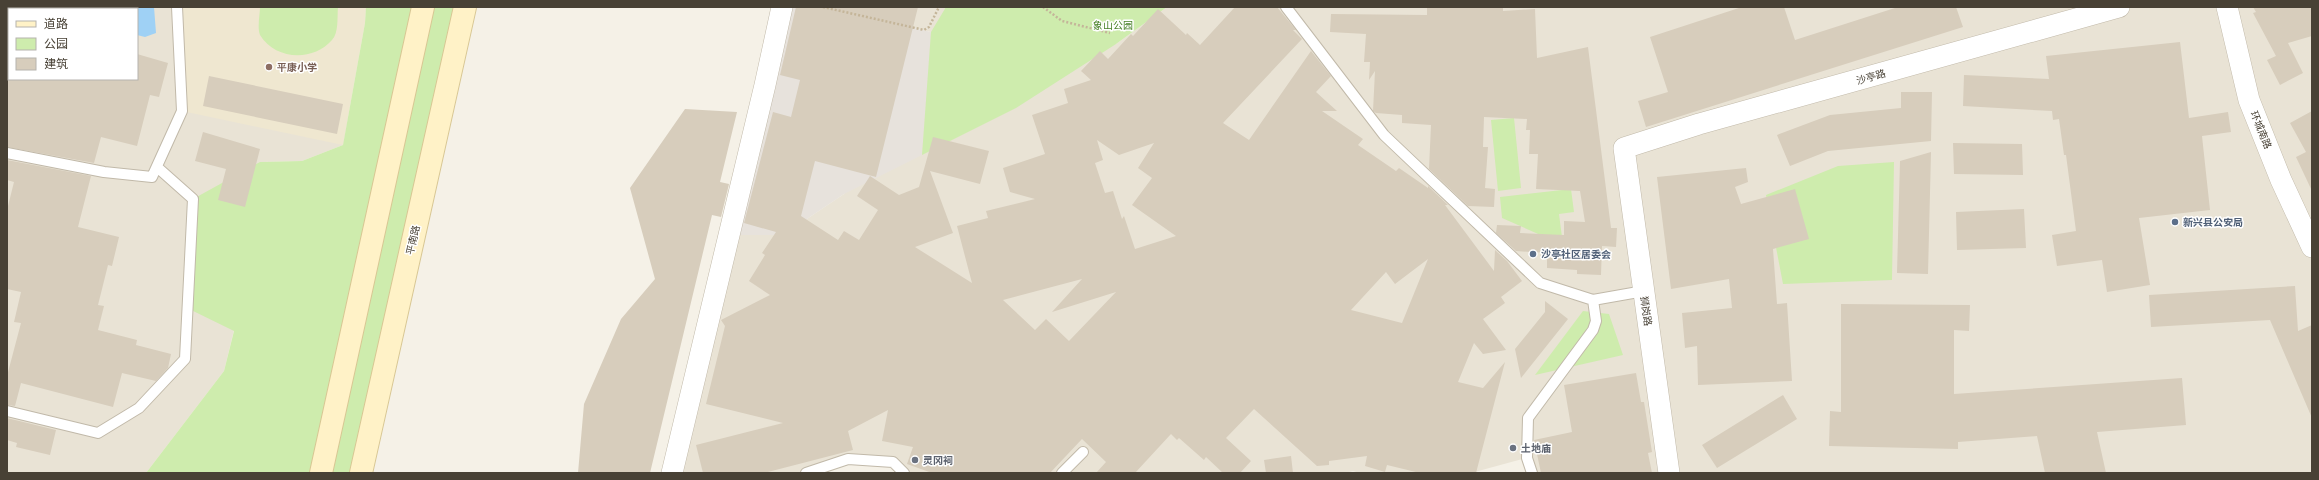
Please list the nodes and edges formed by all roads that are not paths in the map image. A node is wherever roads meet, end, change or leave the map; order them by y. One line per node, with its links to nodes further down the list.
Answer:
1 (177, 7): 10 (lane)
2 (423, 7): 16 (main road)
3 (465, 7): 17 (main road, 平南路)
4 (782, 7): 18 (street)
5 (1286, 7): 13 (lane)
6 (2119, 7): 8 (street, 沙亭路)
7 (2227, 7): 11 (street, 环城南路)
8 (1624, 148): 12 (street, 狮岗路)
9 (7, 153): 10 (lane)
10 (157, 167): 14 (lane)
11 (2312, 246)
12 (1644, 291): 13 (lane); 23 (street, 狮岗路)
13 (1594, 300): 22 (lane)
14 (7, 411)
15 (1083, 452): 21 (lane)
16 (321, 473)
17 (361, 473)
18 (672, 473)
19 (806, 473): 20 (lane)
20 (904, 473)
21 (1062, 473)
22 (1532, 473)
23 (1669, 473)

